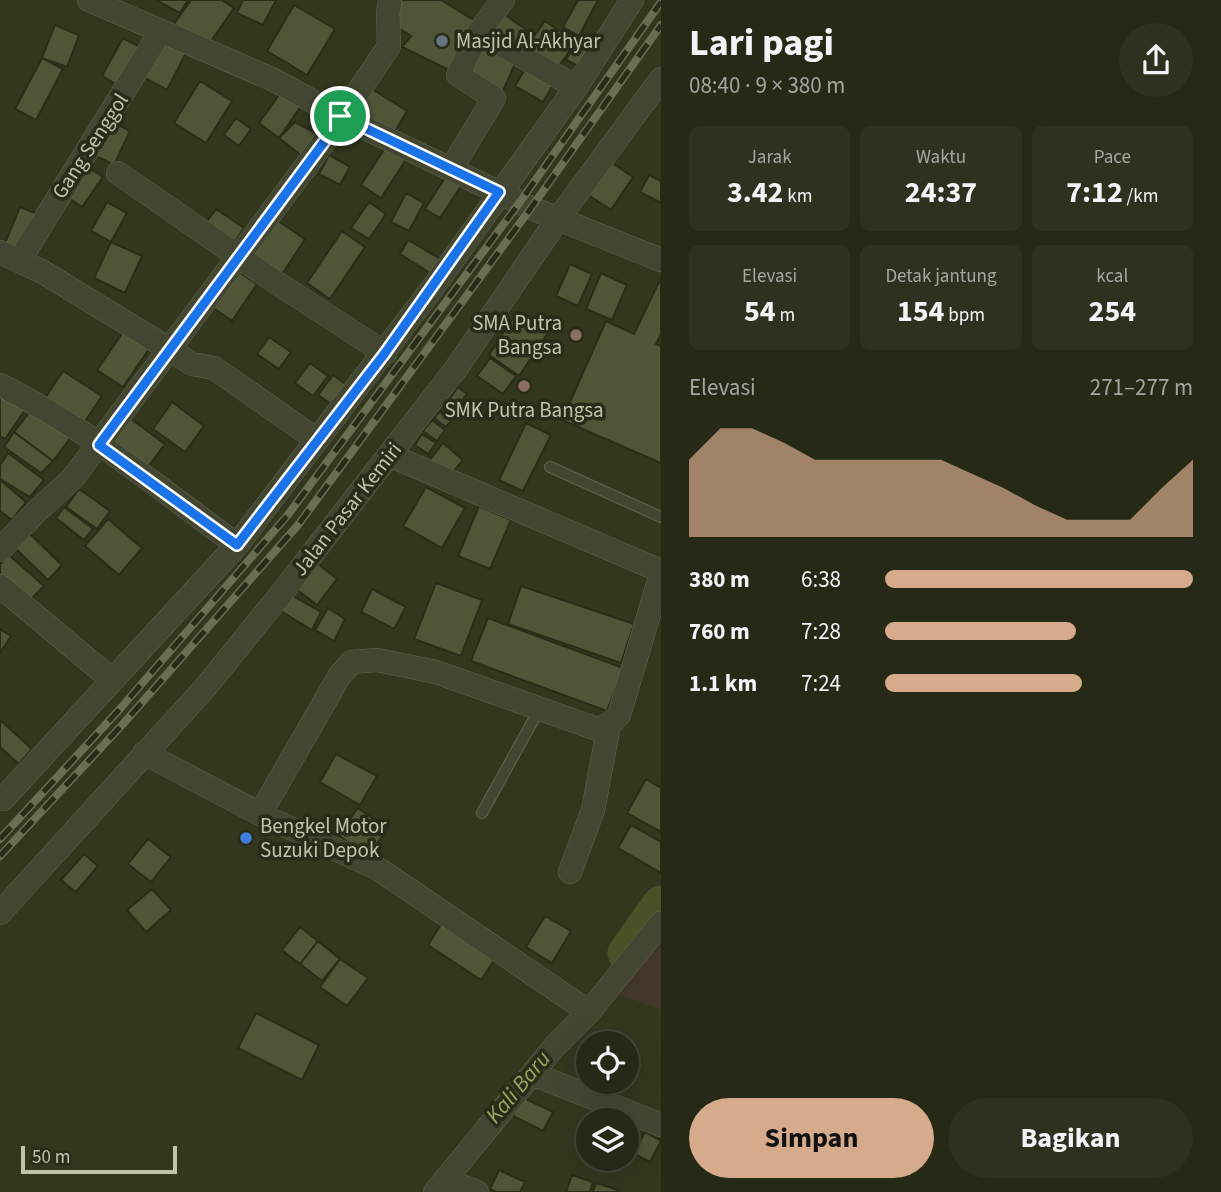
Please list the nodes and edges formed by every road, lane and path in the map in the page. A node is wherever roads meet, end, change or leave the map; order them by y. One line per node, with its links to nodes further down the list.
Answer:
1 (89, 0): 5 (street)
2 (390, 0): 9 (street)
3 (503, 0): 6 (street)
4 (632, 0): 8 (street)
5 (161, 31): 9 (street); 14 (street, Gang Senggol)
6 (479, 32): 8 (street); 10 (street)
7 (661, 79): 13 (street, Jalan Pasar Kemiri)
8 (576, 88): 12 (street)
9 (340, 116): 10 (street); 15 (street)
10 (451, 169): 12 (street)
11 (118, 173): 15 (street)
12 (499, 192): 13 (street); 18 (street)
13 (558, 219): 16 (street); 22 (street, Jalan Pasar Kemiri)
14 (10, 256): 17 (street)
15 (239, 256): 17 (street); 18 (street)
16 (661, 260)
17 (169, 349): 20 (street); 21 (street)
18 (385, 353): 20 (street)
19 (0, 384): 21 (street)
20 (317, 440): 26 (street)
21 (99, 445): 25 (street); 26 (street)
22 (389, 455): 27 (street); 32 (street, Jalan Pasar Kemiri)
23 (550, 467): 24 (lane)
24 (661, 517)
25 (3, 541)
26 (237, 545): 29 (street)
27 (661, 573): 31 (street)
28 (0, 586): 29 (street)
29 (112, 680): 33 (street)
30 (540, 708): 31 (street); 34 (lane); 35 (street)
31 (609, 725): 36 (street)
32 (144, 753): 35 (street); 37 (street, Jalan Pasar Kemiri)
33 (3, 799)
34 (482, 813)
35 (260, 814): 39 (street)
36 (570, 872)
37 (0, 913)
38 (661, 923): 39 (street)
39 (589, 1012): 40 (street)
40 (533, 1074): 41 (street); 42 (street)
41 (661, 1125)
42 (440, 1186): 43 (street)
43 (477, 1192)

